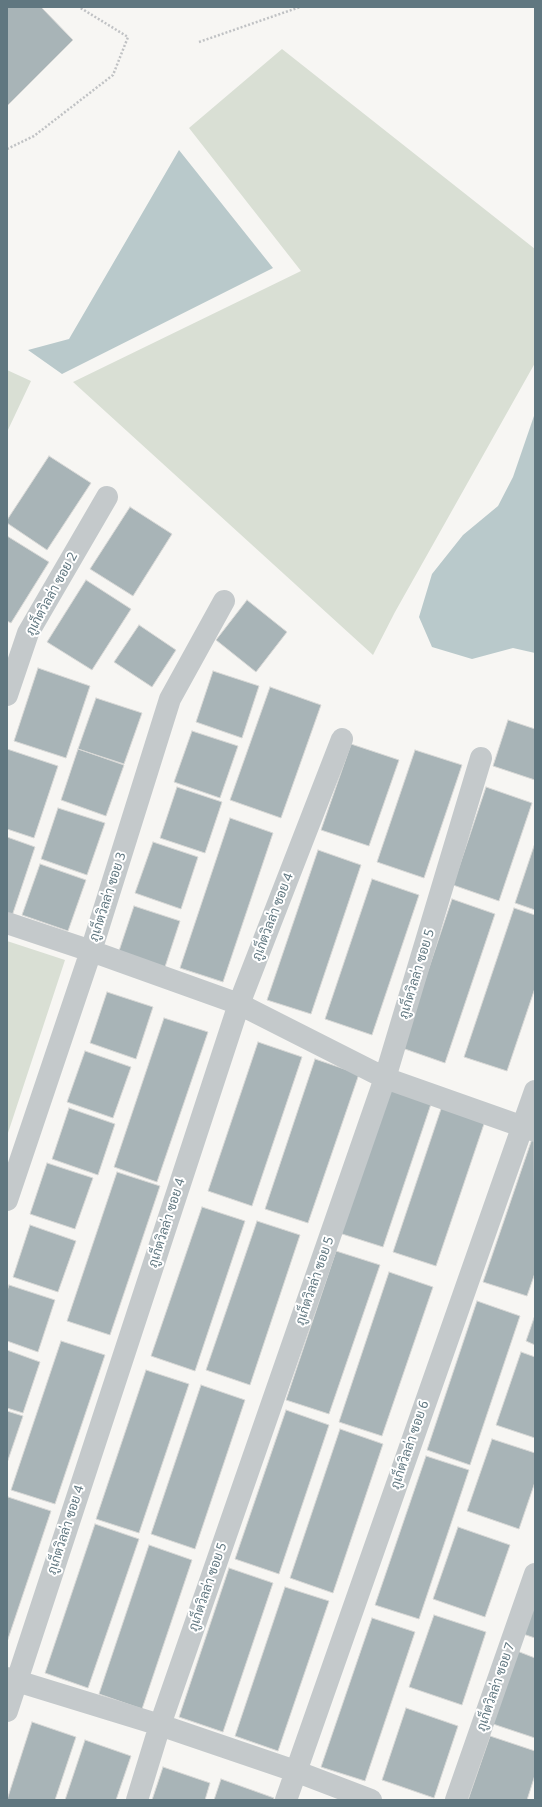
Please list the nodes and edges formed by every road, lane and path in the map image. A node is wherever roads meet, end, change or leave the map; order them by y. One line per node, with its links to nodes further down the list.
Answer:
1 (79, 7): 4 (path)
2 (300, 7): 3 (path)
3 (199, 42)
4 (7, 149)
5 (107, 497): 7 (street, ภูเก็ตวิลล่า ซอย 2)
6 (224, 601): 11 (street, ภูเก็ตวิลล่า ซอย 3)
7 (7, 695)
8 (342, 739): 12 (street, ภูเก็ตวิลล่า ซอย 4)
9 (481, 758): 13 (street, ภูเก็ตวิลล่า ซอย 5)
10 (7, 923): 11 (street)
11 (91, 950): 12 (street); 16 (street, ภูเก็ตวิลล่า ซอย 3)
12 (239, 1004): 13 (street); 18 (street, ภูเก็ตวิลล่า ซอย 4)
13 (385, 1078): 15 (street); 20 (street, ภูเก็ตวิลล่า ซอย 5)
14 (535, 1091): 15 (street, ภูเก็ตวิลล่า ซอย 6)
15 (529, 1129): 21 (street, ภูเก็ตวิลล่า ซอย 6)
16 (7, 1200)
17 (535, 1574): 25 (street, ภูเก็ตวิลล่า ซอย 7)
18 (11, 1679): 19 (street, ภูเก็ตวิลล่า ซอย 4); 20 (street)
19 (7, 1711)
20 (160, 1725): 21 (street); 22 (street, ภูเก็ตวิลล่า ซอย 5)
21 (295, 1771): 23 (street, ภูเก็ตวิลล่า ซอย 6); 24 (street)
22 (137, 1800)
23 (286, 1800)
24 (372, 1800)
25 (456, 1800)

